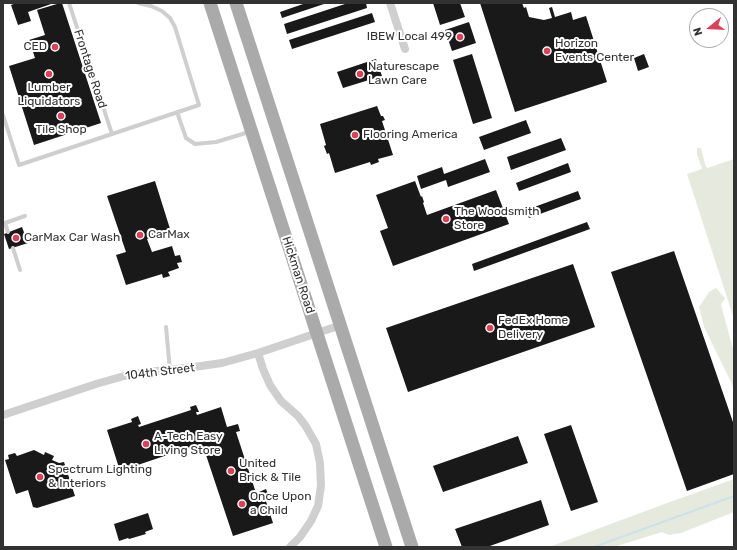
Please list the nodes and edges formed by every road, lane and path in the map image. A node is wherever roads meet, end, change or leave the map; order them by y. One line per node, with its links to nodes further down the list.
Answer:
1 (69, 3): 10 (lane, Frontage Road)
2 (138, 3): 7 (lane)
3 (210, 3): 9 (main road, Hickman Road)
4 (236, 3): 15 (main road, Hickman Road)
5 (390, 3): 6 (street)
6 (405, 49)
7 (177, 112): 9 (lane); 10 (lane)
8 (3, 115): 10 (lane)
9 (252, 132): 17 (main road, Hickman Road)
10 (112, 134)
11 (25, 216): 12 (lane)
12 (8, 232)
13 (13, 248): 14 (lane)
14 (20, 270)
15 (341, 325): 17 (street, 104th Street); 23 (main road, Hickman Road)
16 (166, 327): 19 (lane)
17 (317, 333): 18 (street, 104th Street); 22 (main road, Hickman Road)
18 (258, 353): 19 (street, 104th Street); 21 (street)
19 (170, 370): 20 (street, 104th Street)
20 (3, 415)
21 (290, 547)
22 (386, 547)
23 (412, 547)

